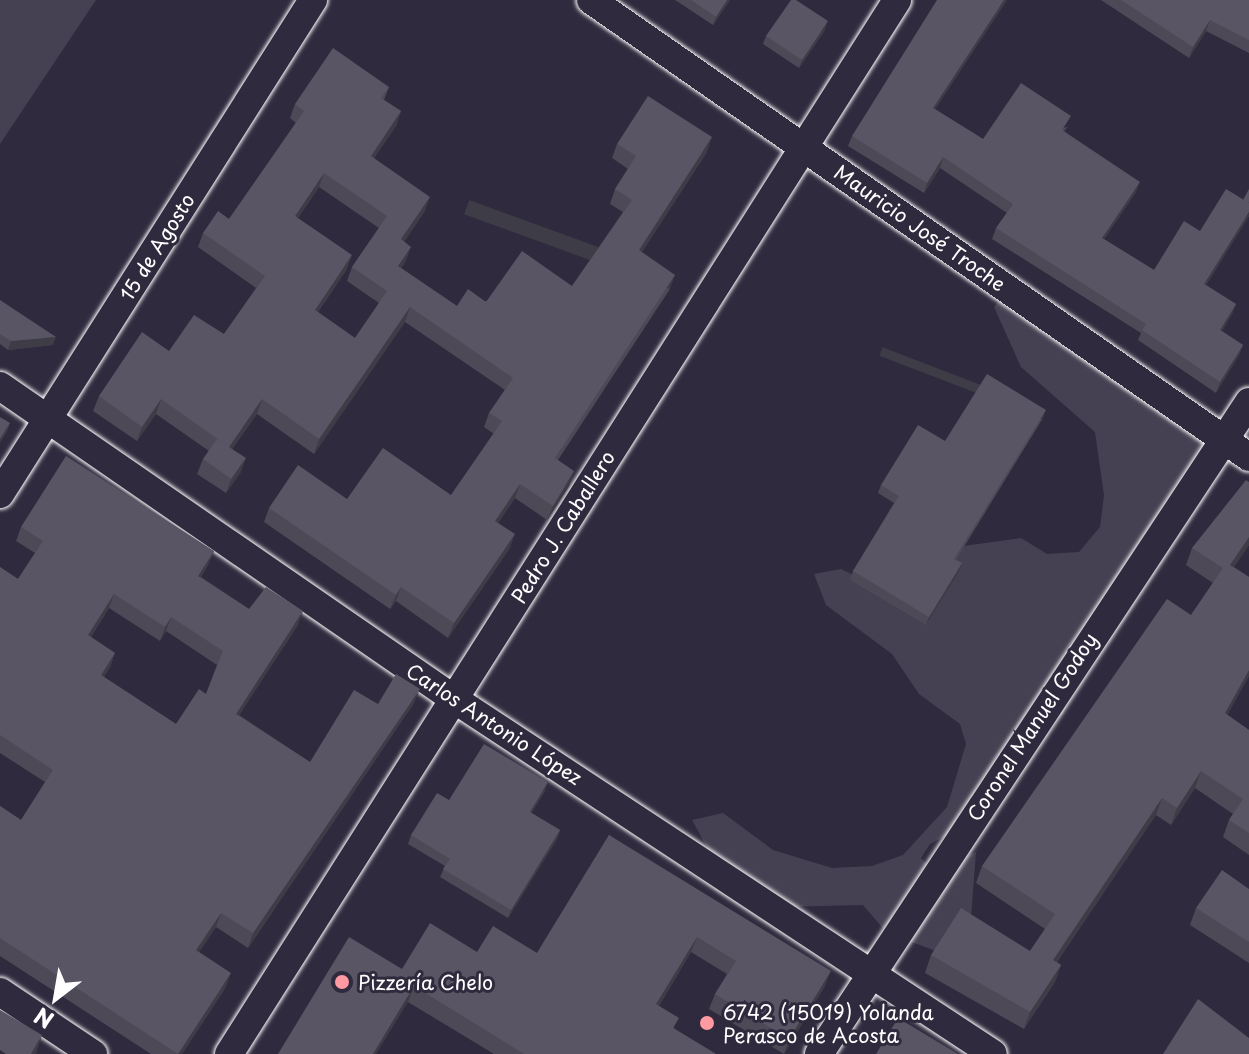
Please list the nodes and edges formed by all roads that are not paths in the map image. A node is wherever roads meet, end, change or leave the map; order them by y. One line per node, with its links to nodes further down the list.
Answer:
1 (313, 0): 7 (street, 15 de Agosto)
2 (591, 0): 4 (street, Mauricio José Troche)
3 (897, 0): 4 (street, Pedro J. Caballero)
4 (804, 147): 8 (street, Mauricio José Troche); 11 (street, Pedro J. Caballero)
5 (0, 386): 7 (street, Carlos Antonio López)
6 (1249, 402): 8 (street, Coronel Manuel Godoy)
7 (47, 419): 10 (street, 15 de Agosto); 11 (street, Carlos Antonio López)
8 (1225, 440): 9 (street, Mauricio José Troche); 12 (street, Coronel Manuel Godoy)
9 (1249, 457)
10 (0, 494)
11 (454, 699): 12 (street, Carlos Antonio López); 15 (street, Pedro J. Caballero)
12 (871, 969): 16 (street, Coronel Manuel Godoy); 17 (street, Carlos Antonio López)
13 (0, 992): 14 (street)
14 (93, 1054)
15 (229, 1054)
16 (819, 1054)
17 (993, 1054)

